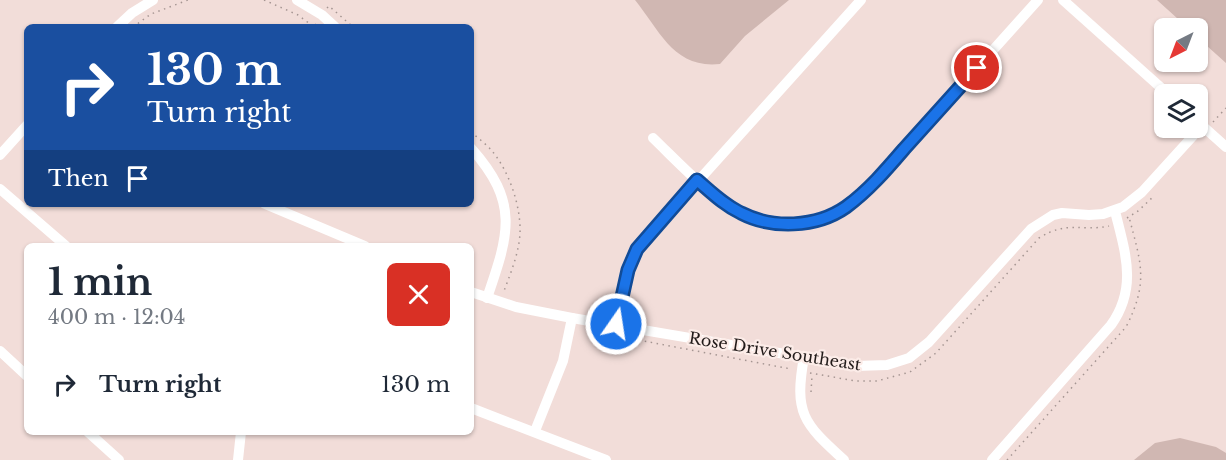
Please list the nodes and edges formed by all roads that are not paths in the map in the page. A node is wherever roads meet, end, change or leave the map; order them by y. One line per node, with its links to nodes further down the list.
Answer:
1 (153, 0): 6 (street)
2 (297, 0): 7 (street)
3 (861, 0): 16 (street)
4 (1038, 0): 16 (street)
5 (1063, 0): 8 (street)
6 (120, 24)
7 (332, 24)
8 (1157, 84)
9 (24, 128): 15 (street)
10 (1208, 130): 13 (street)
11 (653, 138): 16 (street)
12 (1190, 138): 19 (street, Rose Drive Southeast)
13 (1226, 147)
14 (474, 151): 23 (street)
15 (0, 155)
16 (697, 180): 25 (street)
17 (0, 189): 20 (street)
18 (272, 207): 21 (street)
19 (1115, 211): 27 (street, Rose Drive Southeast); 37 (street)
20 (63, 243)
21 (359, 243)
22 (474, 293): 23 (street, Rose Drive Southeast)
23 (487, 298): 24 (street, Rose Drive Southeast)
24 (572, 318): 25 (street, Rose Drive Southeast); 30 (street)
25 (616, 324): 27 (street, Rose Drive Southeast)
26 (0, 351): 28 (street)
27 (804, 357): 36 (street)
28 (24, 373)
29 (474, 409): 30 (street)
30 (535, 432): 35 (street)
31 (91, 435): 33 (street)
32 (241, 435): 34 (street)
33 (119, 460)
34 (238, 460)
35 (606, 460)
36 (844, 460)
37 (992, 460)

